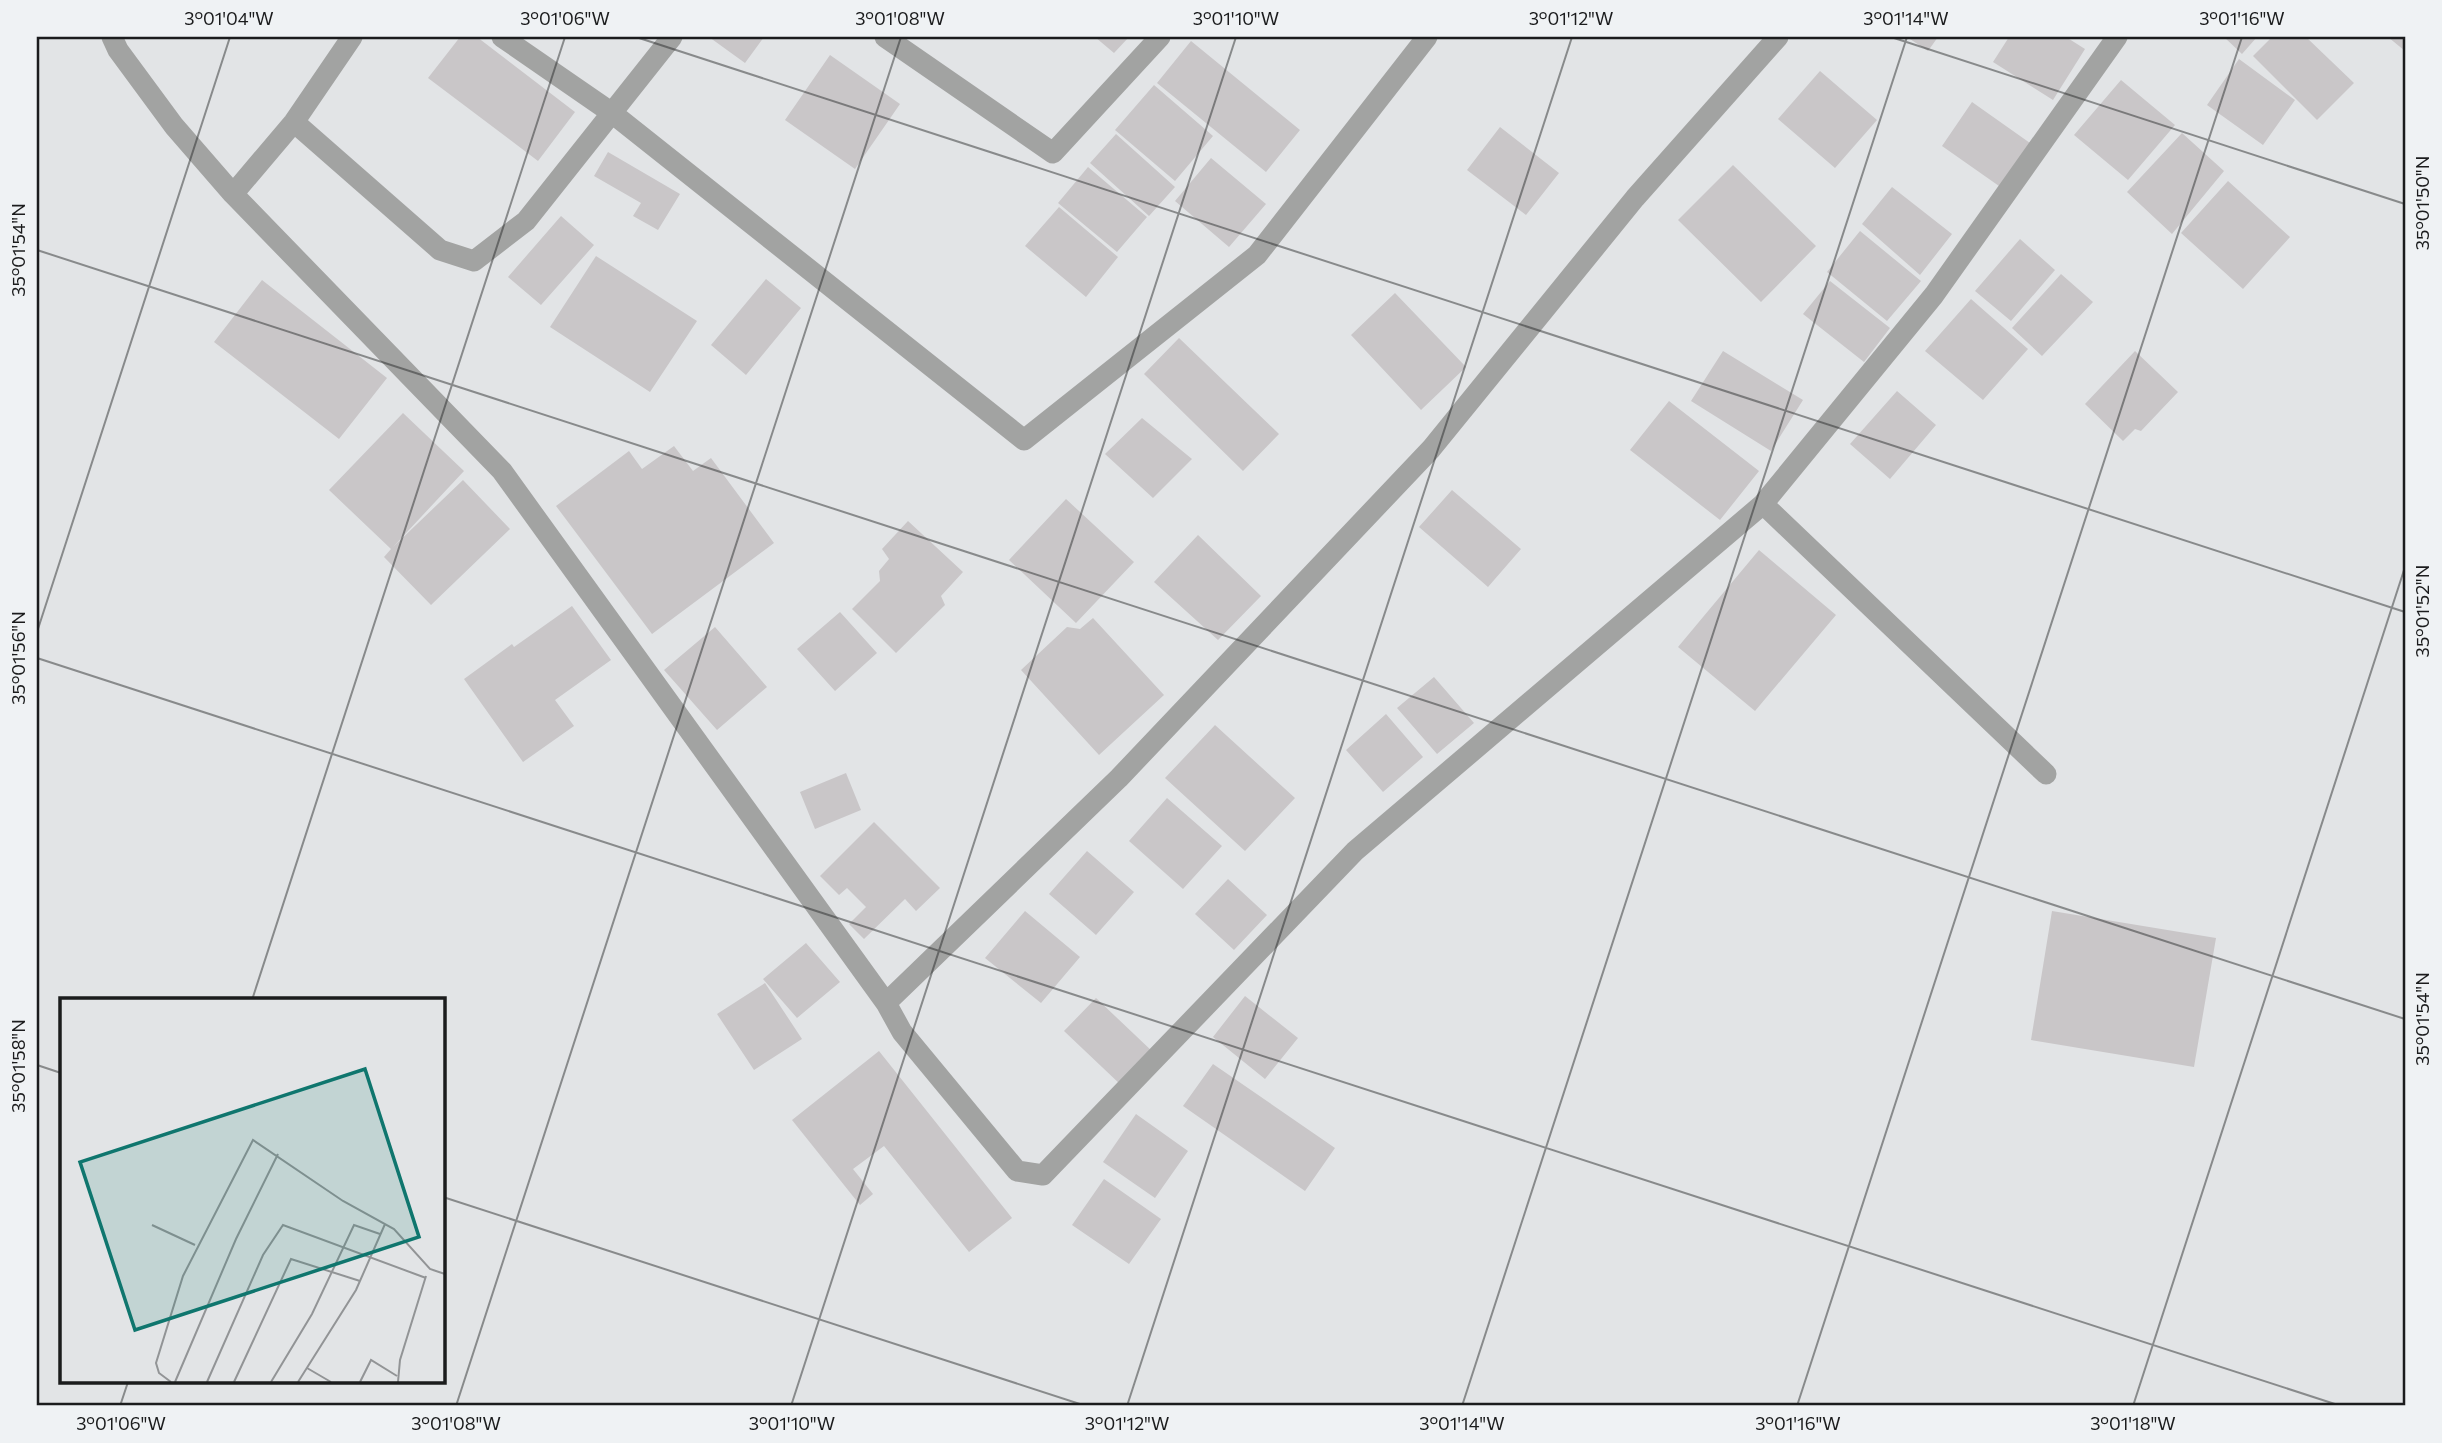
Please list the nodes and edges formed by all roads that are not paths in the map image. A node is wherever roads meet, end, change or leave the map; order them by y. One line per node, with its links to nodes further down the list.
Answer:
1 (112, 37): 12 (street)
2 (352, 37): 11 (street)
3 (502, 37): 10 (street)
4 (672, 37): 10 (street)
5 (886, 37): 6 (street)
6 (1160, 37)
7 (1427, 37): 10 (street)
8 (1778, 37): 15 (street)
9 (2117, 37): 13 (street)
10 (612, 113): 11 (street)
11 (294, 122): 12 (street)
12 (233, 194): 15 (street)
13 (1763, 504): 14 (street); 15 (street)
14 (2046, 774)
15 (886, 1003)

